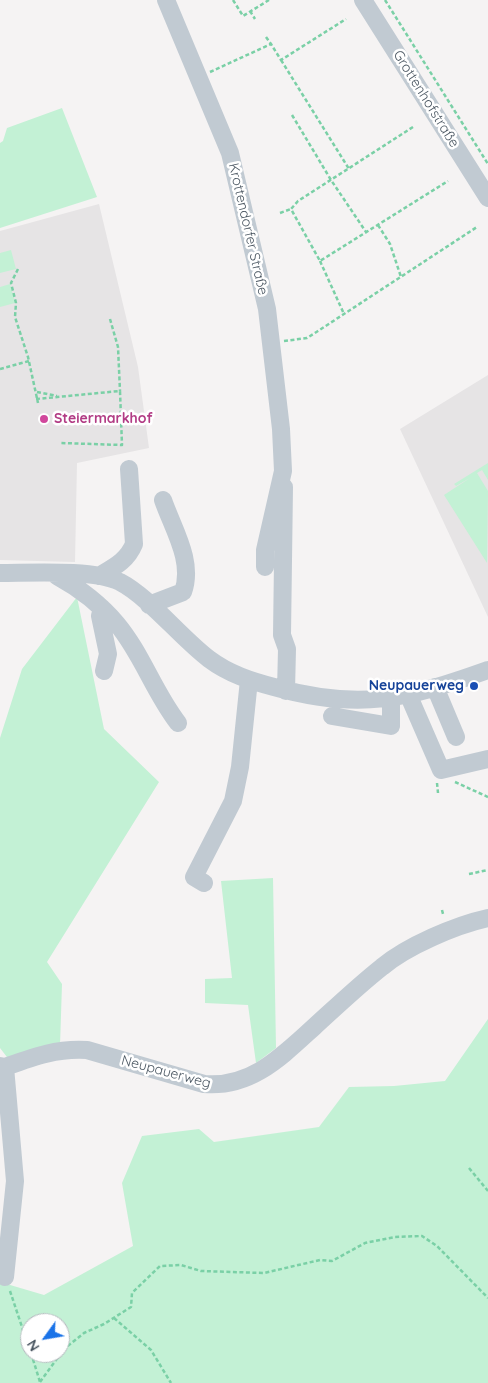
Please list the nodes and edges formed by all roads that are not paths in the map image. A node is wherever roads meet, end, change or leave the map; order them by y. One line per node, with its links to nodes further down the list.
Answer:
1 (166, 0): 5 (street, Krottendorfer Straße)
2 (363, 0): 3 (street, Grottenhofstraße)
3 (488, 198)
4 (129, 469): 10 (street)
5 (282, 470): 7 (street, Krottendorfer Straße); 17 (street, Krottendorfer Straße)
6 (163, 500): 11 (street)
7 (265, 567)
8 (0, 573): 9 (street)
9 (53, 574): 10 (street); 12 (street)
10 (99, 576): 11 (street)
11 (149, 605): 15 (street)
12 (102, 608): 14 (street); 21 (street)
13 (488, 670): 16 (street)
14 (104, 671)
15 (249, 680): 17 (street); 24 (street)
16 (435, 687): 18 (street); 22 (street)
17 (286, 691): 20 (street)
18 (408, 694): 19 (street); 23 (street)
19 (391, 699): 20 (street); 20 (street)
20 (332, 715)
21 (178, 723)
22 (456, 737)
23 (488, 759)
24 (204, 883)
25 (488, 918): 26 (street, Neupauerweg)
26 (3, 1067): 27 (street, Neupauerweg)
27 (5, 1277)

